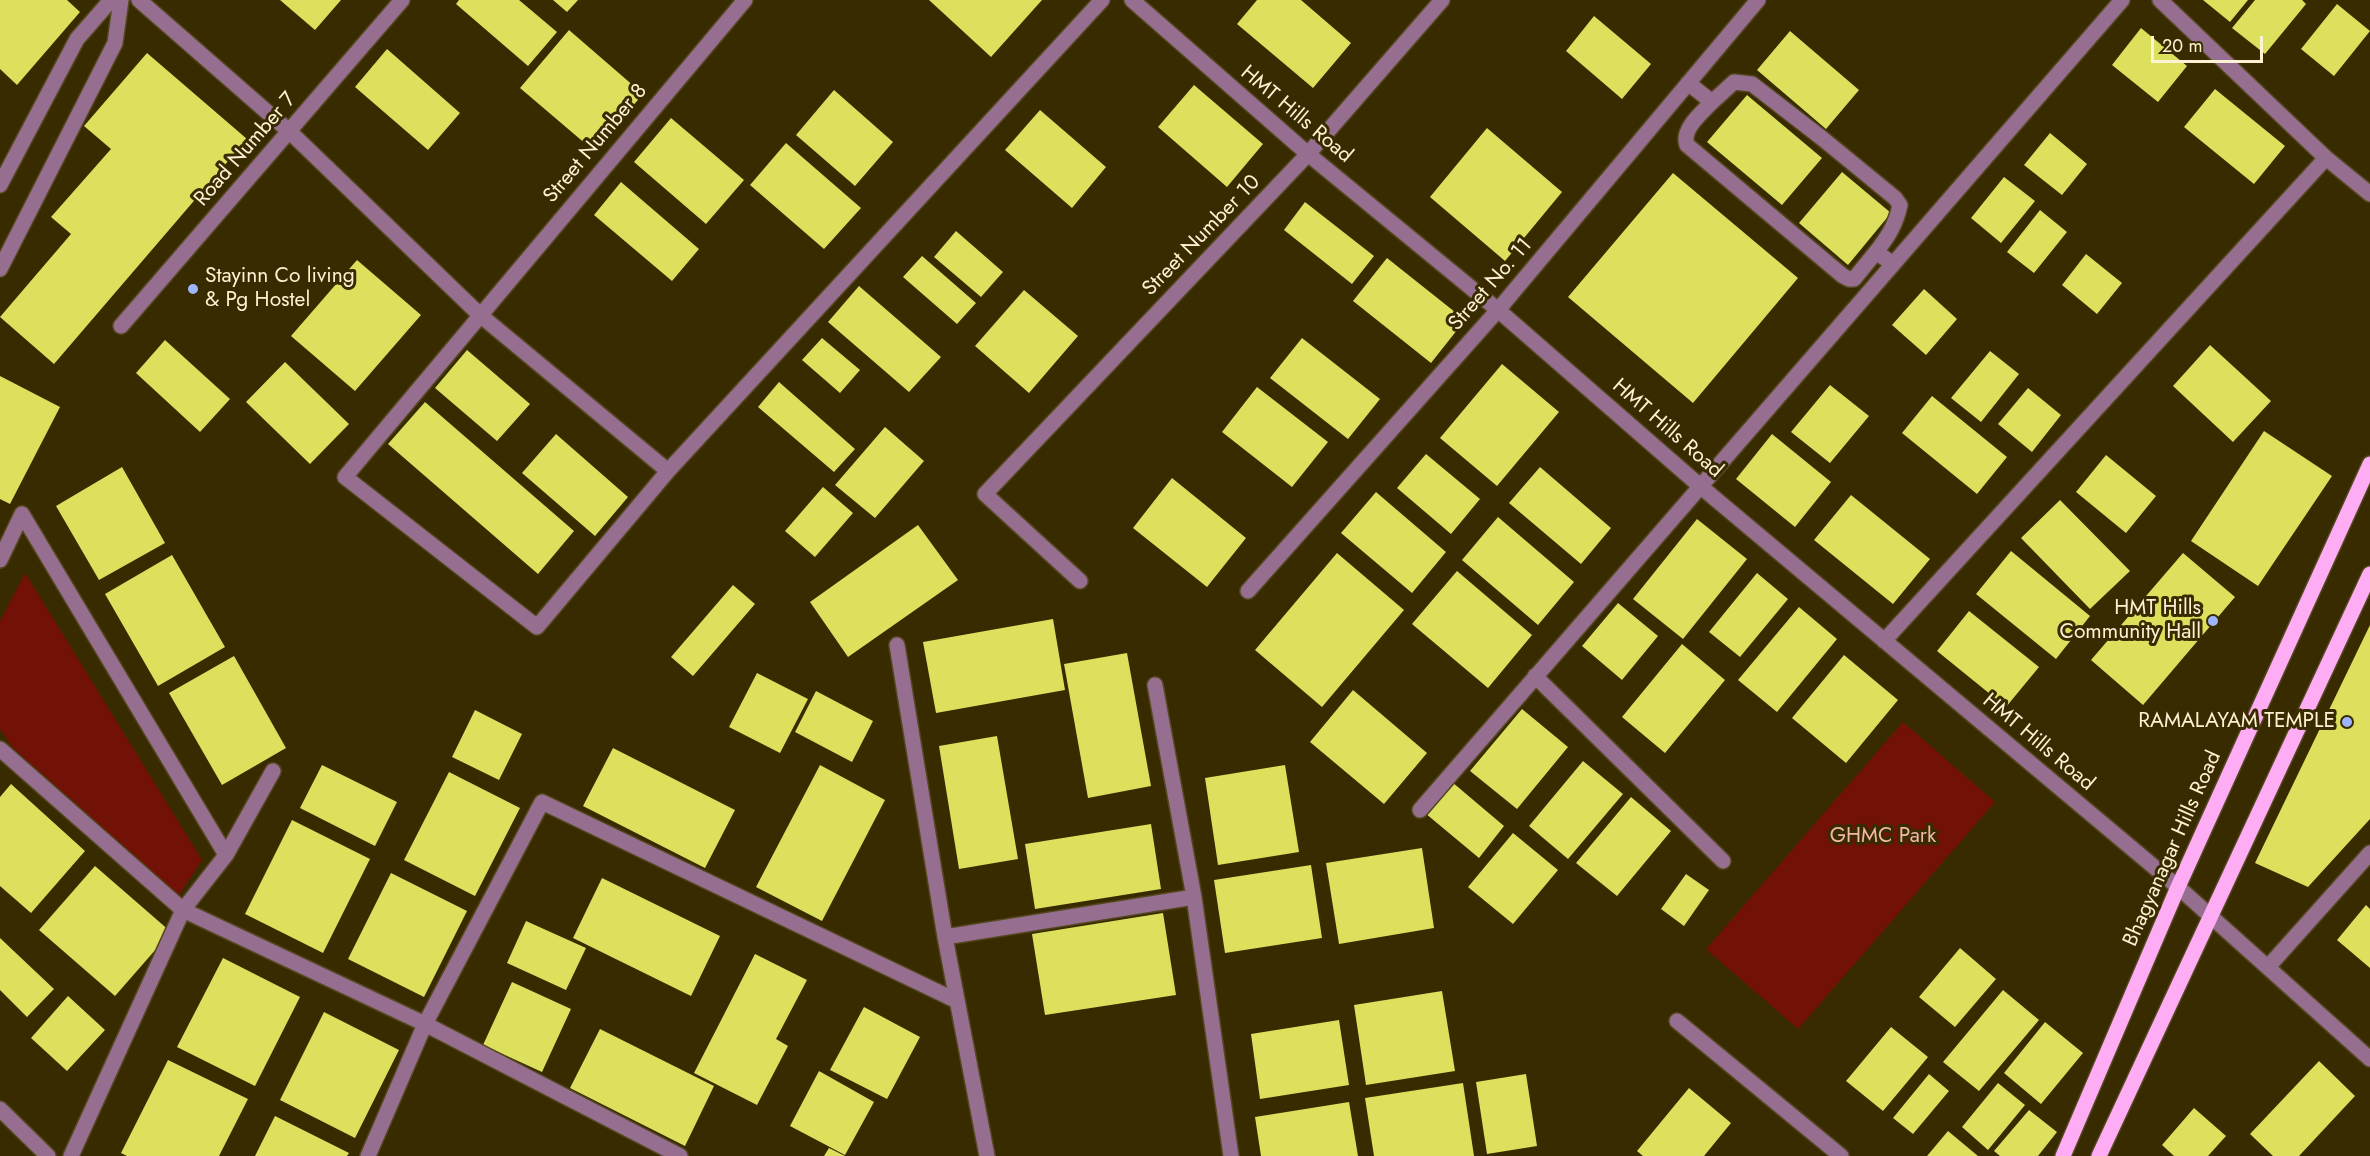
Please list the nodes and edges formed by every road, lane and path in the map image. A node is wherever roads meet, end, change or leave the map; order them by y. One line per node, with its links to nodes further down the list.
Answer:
1 (111, 0): 17 (street)
2 (121, 0): 21 (street)
3 (139, 0): 14 (street)
4 (402, 0): 14 (street, Road Number 7)
5 (745, 0): 23 (street, Street Number 8)
6 (1102, 0): 26 (street)
7 (1132, 0): 15 (street, HMT Hills Road)
8 (1442, 0): 15 (street, Street Number 10)
9 (1758, 0): 12 (street, Street No. 11)
10 (2122, 0): 20 (street)
11 (2160, 0): 16 (street)
12 (1689, 83): 13 (street); 22 (street, Street No. 11)
13 (1712, 102): 19 (street); 19 (street)
14 (290, 132): 23 (street); 24 (street, Road Number 7)
15 (1308, 154): 22 (street, HMT Hills Road); 30 (street, Street Number 10)
16 (2326, 158): 18 (street); 32 (street)
17 (0, 186)
18 (2370, 194)
19 (1876, 252): 20 (street)
20 (1893, 264): 27 (street)
21 (0, 269)
22 (1498, 310): 27 (street, HMT Hills Road); 31 (street, Street No. 11)
23 (480, 315): 26 (street); 26 (street, Street Number 8)
24 (121, 326)
25 (2370, 464): 42 (main road, Bhagyanagar Hills Road)
26 (668, 471)
27 (1700, 486): 32 (street, HMT Hills Road); 34 (street)
28 (0, 560): 40 (street)
29 (2370, 574): 45 (main road)
30 (1080, 581)
31 (1248, 591)
32 (1884, 641): 42 (street, HMT Hills Road)
33 (897, 645): 46 (street)
34 (1535, 676): 38 (street); 41 (street)
35 (1155, 685): 43 (street)
36 (0, 749): 44 (street)
37 (273, 771): 40 (street)
38 (1420, 810)
39 (2370, 853): 47 (street)
40 (226, 855): 44 (street)
41 (1723, 861)
42 (2178, 887): 45 (street, HMT Hills Road); 60 (main road, Bhagyanagar Hills Road)
43 (1194, 897): 46 (street); 58 (street)
44 (183, 910): 50 (street); 54 (street)
45 (2210, 916): 47 (street, HMT Hills Road); 61 (main road)
46 (945, 937): 48 (street)
47 (2268, 967): 51 (street, HMT Hills Road)
48 (957, 1001): 50 (street); 57 (street)
49 (1677, 1021): 59 (street)
50 (426, 1024): 55 (street); 56 (street)
51 (2370, 1059)
52 (0, 1109): 53 (street)
53 (48, 1156)
54 (71, 1156)
55 (368, 1156)
56 (680, 1156)
57 (987, 1156)
58 (1231, 1156)
59 (1841, 1156)
60 (2063, 1156)
61 (2099, 1156)

